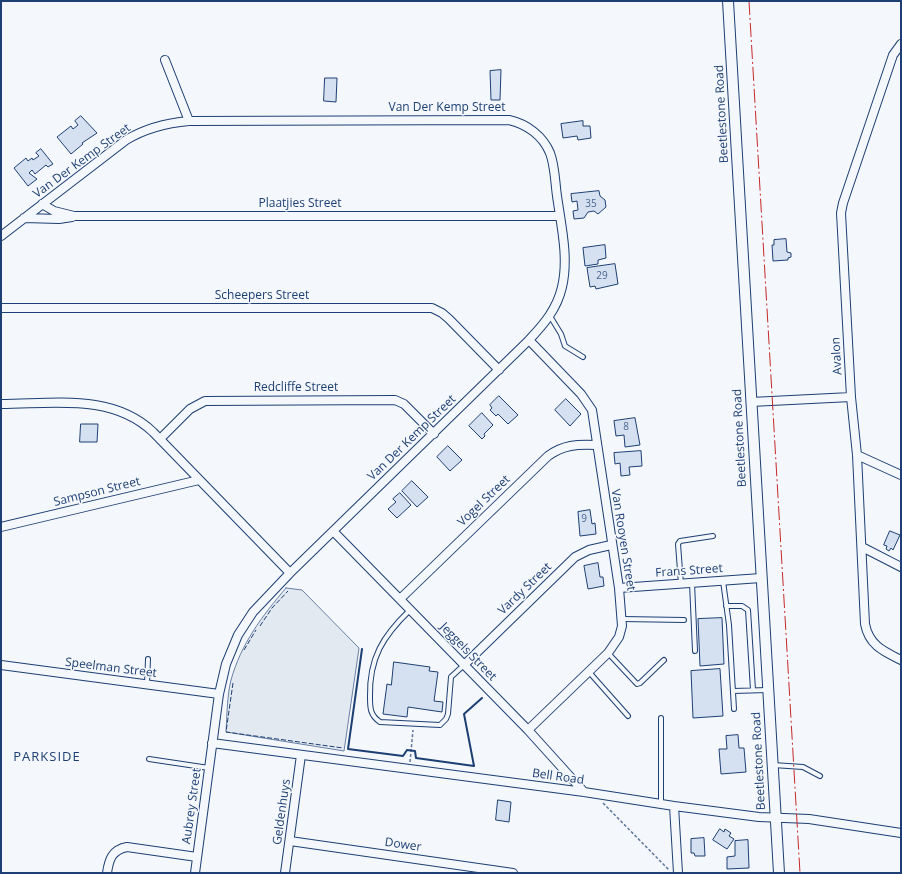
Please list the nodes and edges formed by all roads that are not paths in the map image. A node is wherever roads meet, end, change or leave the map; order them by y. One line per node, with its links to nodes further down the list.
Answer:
1 (728, 1): 16 (street, Beetlestone Road)
2 (901, 44): 15 (street, Avalon)
3 (165, 60): 4 (street)
4 (189, 121): 5 (street, Van Der Kemp Street); 7 (street, Van Der Kemp Street)
5 (42, 204): 6 (street, Plaatjies Street); 8 (street, Van Der Kemp Street)
6 (72, 216): 7 (street, Plaatjies Street); 8 (street)
7 (560, 216): 11 (street, Van Der Kemp Street)
8 (24, 218): 9 (street, Van Der Kemp Street)
9 (1, 236)
10 (1, 308): 14 (street, Scheepers Street)
11 (550, 316): 12 (street, Van Der Kemp Street); 13 (lane)
12 (529, 340): 14 (street, Van Der Kemp Street); 20 (street, Van Rooyen Street)
13 (583, 357)
14 (499, 370): 18 (street, Van Der Kemp Street)
15 (851, 397): 16 (street); 21 (street, Avalon)
16 (751, 402): 31 (street, Beetlestone Road)
17 (1, 404): 19 (street)
18 (434, 434): 19 (street, Redcliffe Street); 25 (street, Van Der Kemp Street)
19 (160, 438): 23 (street)
20 (596, 445): 27 (street, Van Rooyen Street); 36 (street, Vogel Street)
21 (857, 455): 22 (street); 28 (street, Avalon)
22 (901, 475)
23 (199, 480): 24 (street, Sampson Street); 30 (street)
24 (1, 527)
25 (334, 531): 30 (street, Van Der Kemp Street); 36 (street, Jeggels Street)
26 (713, 536): 34 (lane)
27 (611, 545): 35 (street, Van Rooyen Street); 46 (street, Vardy Street)
28 (862, 548): 29 (street); 45 (street, Avalon)
29 (901, 567)
30 (290, 573): 53 (street, Van Der Kemp Street)
31 (761, 578): 32 (street, Frans Street); 51 (street, Beetlestone Road)
32 (722, 581): 33 (street, Frans Street); 37 (lane)
33 (692, 583): 34 (street, Frans Street); 41 (lane)
34 (681, 584): 35 (street, Frans Street)
35 (619, 588): 39 (street, Van Rooyen Street)
36 (400, 599): 38 (street, Jeggels Street)
37 (726, 606): 50 (lane); 52 (lane)
38 (410, 610): 46 (street, Jeggels Street); 46 (lane)
39 (622, 619): 40 (lane); 42 (street, Van Rooyen Street)
40 (684, 620)
41 (695, 651)
42 (608, 653): 44 (lane); 48 (street, Van Rooyen Street)
43 (148, 659): 49 (lane)
44 (664, 660)
45 (901, 660)
46 (464, 664): 57 (street, Jeggels Street)
47 (1, 665): 49 (street, Speelman Street)
48 (589, 672): 55 (lane); 57 (street, Van Rooyen Street)
49 (146, 684): 53 (street, Speelman Street)
50 (753, 690): 51 (lane); 52 (lane)
51 (768, 690): 61 (street, Beetlestone Road)
52 (733, 691): 54 (lane)
53 (219, 694): 58 (street, Van Der Kemp Street)
54 (734, 709)
55 (628, 716)
56 (661, 718): 65 (lane)
57 (528, 730): 64 (street, Jeggels Street)
58 (212, 743): 59 (street, Bell Road); 62 (street, Aubrey Street)
59 (302, 755): 64 (street, Bell Road); 69 (street, Geldenhuys)
60 (149, 759): 62 (lane)
61 (772, 765): 63 (lane); 67 (street, Beetlestone Road)
62 (209, 768): 70 (street, Aubrey Street)
63 (820, 776)
64 (584, 792): 65 (street, Bell Road)
65 (661, 804): 66 (street, Bell Road)
66 (674, 806): 67 (street, Bell Road); 75 (street)
67 (776, 818): 68 (street, Bell Road); 76 (street, Beetlestone Road)
68 (901, 832)
69 (290, 841): 73 (street, Geldenhuys); 74 (street, Dower)
70 (197, 857): 71 (street); 72 (street, Aubrey Street)
71 (107, 873)
72 (195, 873)
73 (286, 873)
74 (513, 873)
75 (678, 873)
76 (779, 873)

